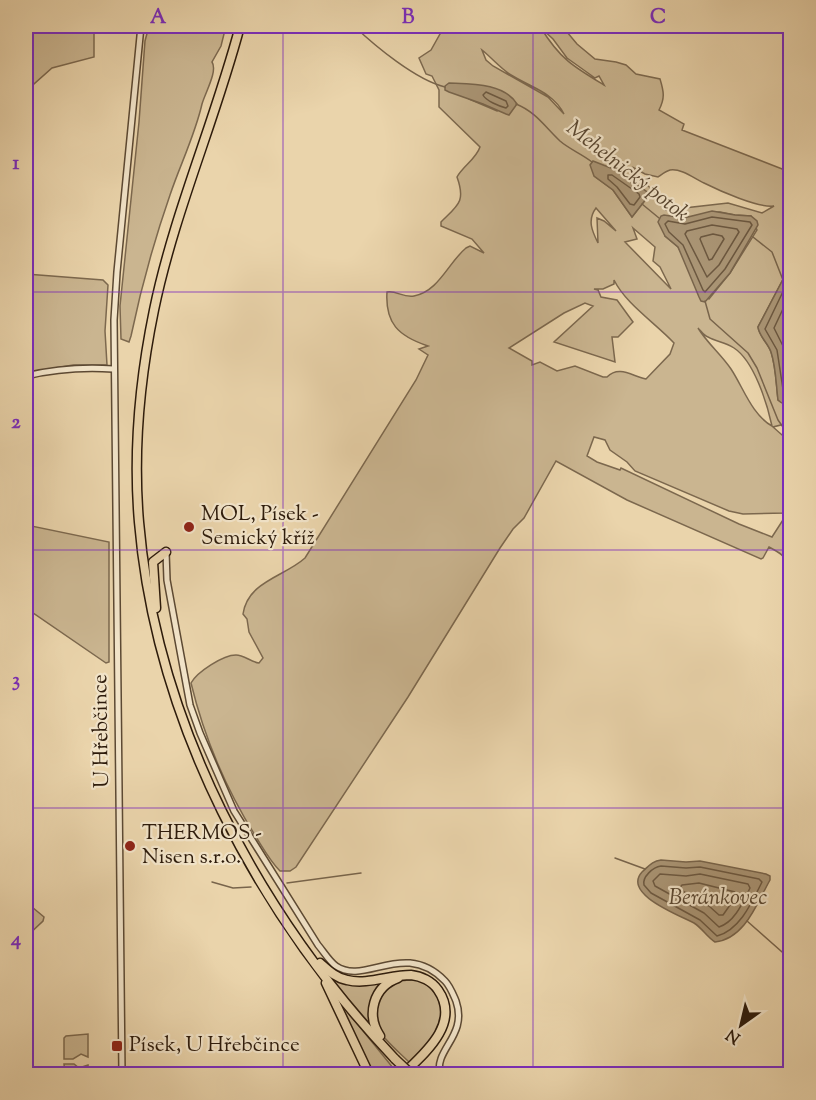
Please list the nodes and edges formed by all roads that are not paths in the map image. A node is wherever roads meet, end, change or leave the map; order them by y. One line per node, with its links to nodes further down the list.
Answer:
1 (141, 26): 3 (street, U Hřebčince)
2 (240, 26): 6 (main road)
3 (113, 369): 4 (street); 11 (street, U Hřebčince)
4 (26, 376)
5 (166, 552): 6 (main road); 15 (street)
6 (156, 627): 7 (main road)
7 (294, 933): 8 (main road); 9 (main road)
8 (318, 967): 10 (main road); 12 (main road)
9 (403, 976): 10 (main road); 13 (main road)
10 (395, 1059): 14 (main road, bridge)
11 (122, 1074)
12 (369, 1074)
13 (403, 1074)
14 (411, 1074)
15 (440, 1074)

